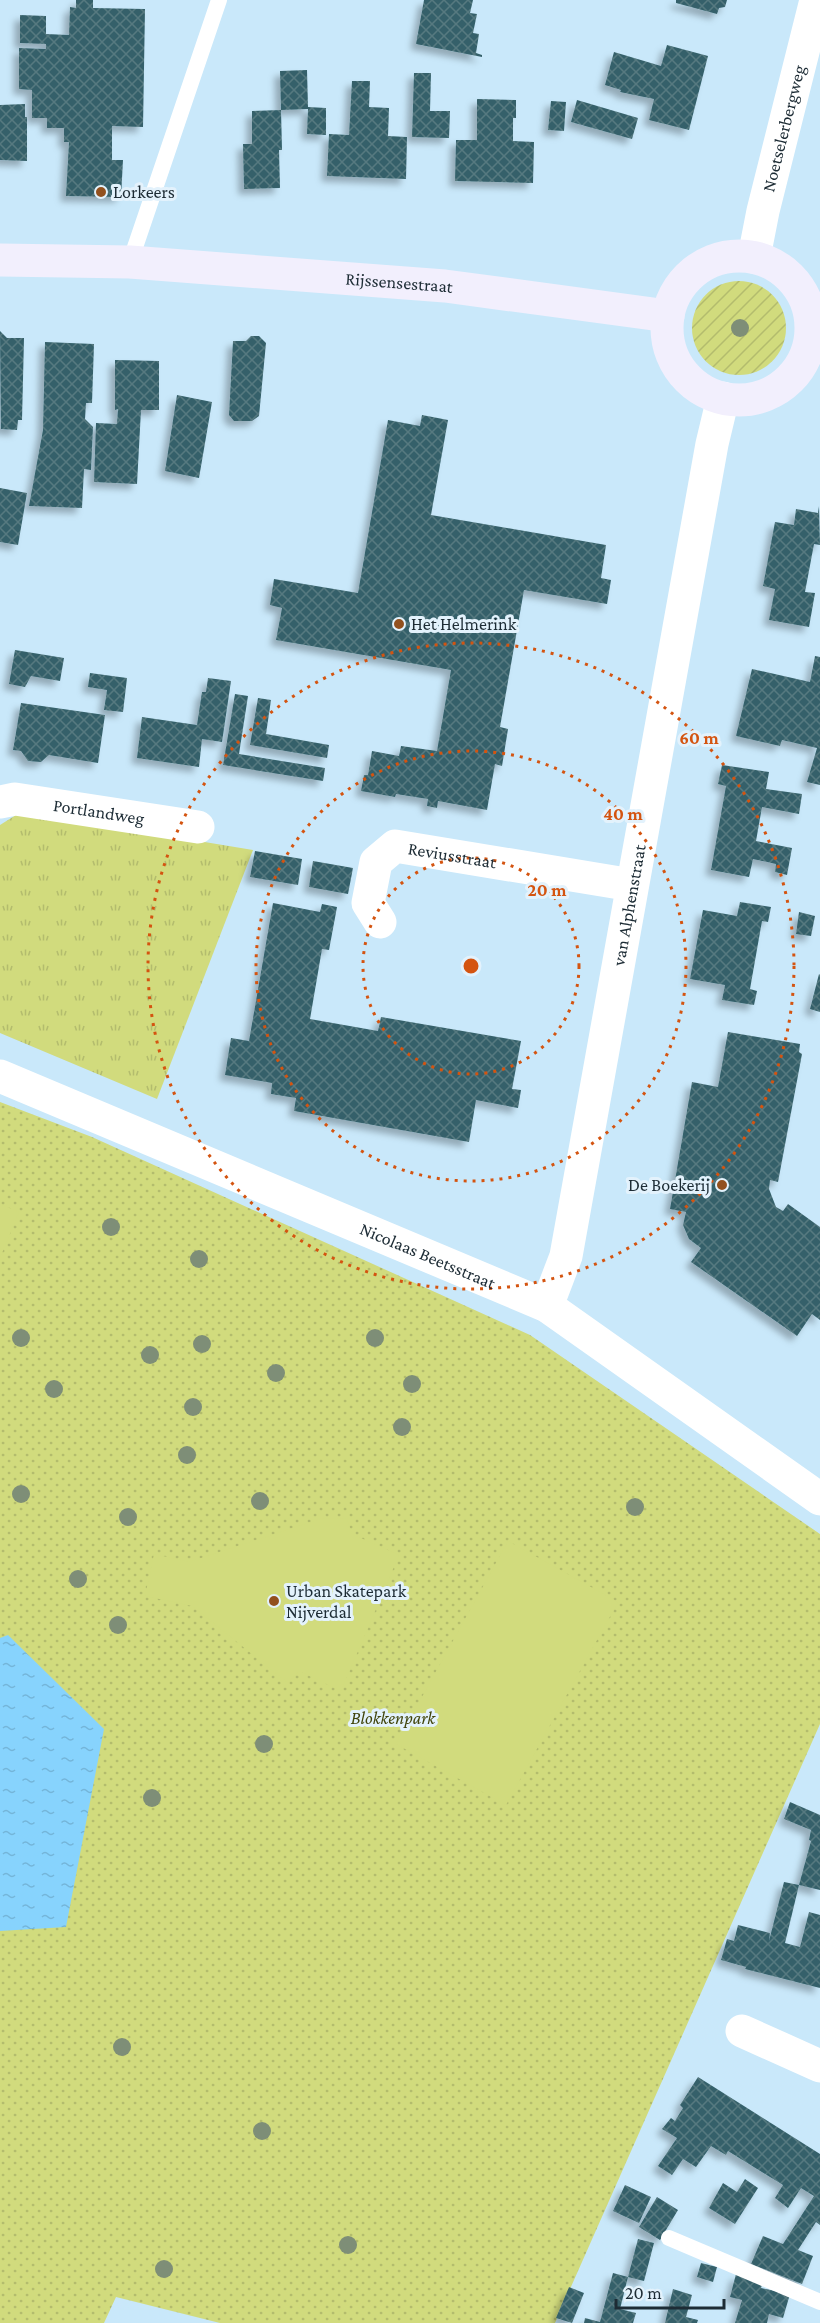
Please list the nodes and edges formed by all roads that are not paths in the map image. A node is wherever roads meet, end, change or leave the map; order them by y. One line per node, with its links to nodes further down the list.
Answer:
1 (219, 0): 5 (lane)
2 (815, 17): 3 (street, Noetselerbergweg)
3 (754, 257): 6 (main road); 7 (main road)
4 (0, 260): 5 (main road, Rijssensestraat)
5 (130, 262): 6 (main road, Rijssensestraat)
6 (668, 316): 8 (main road)
7 (815, 338): 8 (main road)
8 (723, 398): 11 (street, van Alphenstraat)
9 (0, 802): 10 (street, Portlandweg)
10 (198, 827)
11 (632, 885): 12 (street, Reviusstraat); 14 (street, van Alphenstraat)
12 (380, 922)
13 (0, 1076): 14 (street, Nicolaas Beetsstraat)
14 (547, 1306): 15 (street, Nicolaas Beetsstraat)
15 (820, 1499)
16 (742, 2031): 17 (street)
17 (820, 2066)
18 (669, 2238): 19 (lane)
19 (820, 2302)

